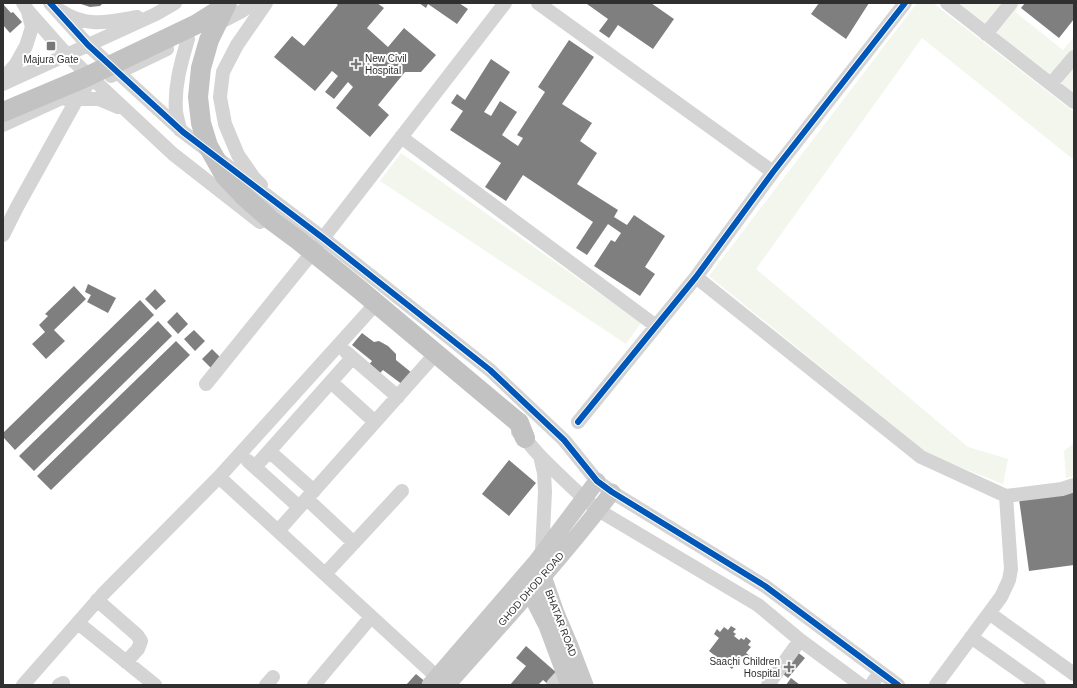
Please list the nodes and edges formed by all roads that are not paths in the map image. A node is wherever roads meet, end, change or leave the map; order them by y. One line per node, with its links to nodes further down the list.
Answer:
1 (50, 3): 14 (street); 17 (street)
2 (175, 3): 14 (street)
3 (209, 3): 25 (highway)
4 (227, 3): 52 (highway, bridge)
5 (231, 3): 29 (highway, bridge)
6 (254, 3): 16 (street)
7 (266, 3): 36 (street)
8 (505, 3): 33 (street)
9 (538, 3): 34 (street)
10 (906, 3): 34 (street)
11 (946, 3): 15 (street)
12 (1011, 3): 15 (street)
13 (25, 7): 18 (street); 21 (street)
14 (156, 14): 17 (street)
15 (986, 34): 24 (street)
16 (188, 39): 20 (street); 32 (street)
17 (88, 45): 18 (street); 20 (street)
18 (67, 55): 22 (street); 23 (street)
19 (1074, 57): 24 (street)
20 (118, 73): 22 (street); 32 (street)
21 (3, 79)
22 (96, 83): 27 (street); 30 (street)
23 (3, 84)
24 (1051, 84): 28 (street)
25 (3, 99)
26 (76, 99): 27 (street); 30 (street); 35 (street)
27 (54, 102): 31 (street)
28 (1074, 102)
29 (3, 112)
30 (128, 113): 40 (street)
31 (3, 125)
32 (180, 130): 36 (street)
33 (402, 137): 39 (street); 43 (street)
34 (773, 172): 41 (street)
35 (17, 207): 37 (street); 38 (street)
36 (288, 211): 39 (street)
37 (3, 216)
38 (3, 235)
39 (323, 238): 40 (street); 58 (street)
40 (307, 259): 42 (street); 48 (street)
41 (696, 277): 43 (street); 62 (street)
42 (371, 309): 44 (street); 46 (street)
43 (656, 326): 51 (street)
44 (338, 346): 45 (street); 54 (street)
45 (352, 358): 47 (street); 49 (street)
46 (431, 359): 49 (street); 52 (street)
47 (331, 382): 50 (street); 53 (street)
48 (206, 384)
49 (398, 397): 50 (street)
50 (375, 422): 64 (street)
51 (578, 422)
52 (522, 430): 55 (street)
53 (269, 451): 56 (street); 64 (street)
54 (240, 454): 56 (street); 57 (street)
55 (540, 456): 63 (street); 71 (street, BHATAR ROAD)
56 (255, 467): 64 (street)
57 (219, 477): 67 (street); 74 (street)
58 (597, 481): 61 (street); 63 (main road)
59 (1074, 485): 62 (street)
60 (402, 491): 68 (street)
61 (612, 492): 65 (main road, GHOD DHOD ROAD); 66 (street)
62 (1006, 496): 75 (street)
63 (583, 498): 65 (street); 71 (main road)
64 (307, 499): 67 (street); 68 (street)
65 (598, 510): 69 (main road, GHOD DHOD ROAD); 70 (street)
66 (675, 530): 70 (street); 83 (street)
67 (278, 531): 72 (street)
68 (354, 543): 72 (street)
69 (565, 549): 71 (main road, GHOD DHOD ROAD); 78 (main road)
70 (663, 549): 81 (street)
71 (540, 563): 73 (main road, GHOD DHOD ROAD); 78 (main road, BHATAR ROAD)
72 (325, 574): 77 (street)
73 (526, 585): 76 (main road, GHOD DHOD ROAD); 78 (main road); 86 (main road)
74 (97, 600): 79 (street); 82 (street)
75 (989, 613): 80 (street); 84 (street)
76 (510, 614): 78 (main road); 86 (main road, GHOD DHOD ROAD)
77 (371, 617): 86 (street); 89 (street)
78 (551, 619): 85 (main road); 90 (main road, BHATAR ROAD)
79 (78, 623): 82 (street); 87 (street)
80 (971, 636): 95 (street); 96 (street)
81 (800, 640): 91 (street); 92 (street)
82 (126, 662): 88 (street)
83 (880, 672): 93 (street); 94 (street)
84 (1074, 674)
85 (562, 681)
86 (438, 682)
87 (23, 685)
88 (155, 685)
89 (314, 685)
90 (585, 685)
91 (768, 685)
92 (861, 685)
93 (871, 685)
94 (898, 685)
95 (936, 685)
96 (1040, 685)

